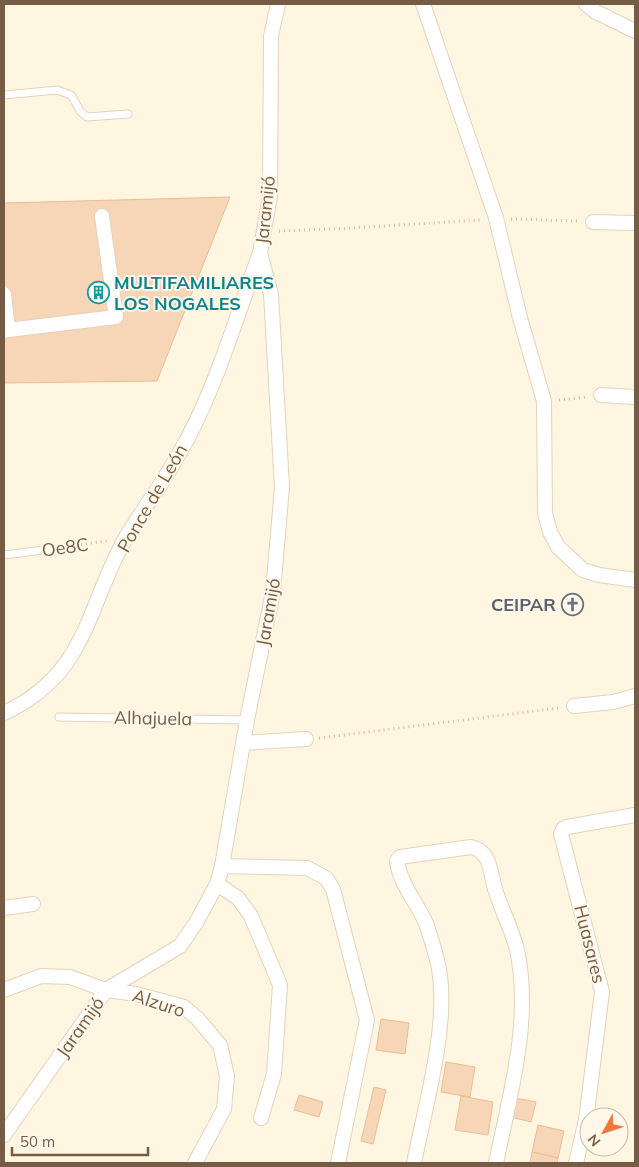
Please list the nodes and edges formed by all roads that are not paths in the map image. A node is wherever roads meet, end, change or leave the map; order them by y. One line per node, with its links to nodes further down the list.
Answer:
1 (278, 4): 10 (street, Jaramijó)
2 (422, 4): 17 (street)
3 (586, 4): 4 (street)
4 (635, 31)
5 (4, 95): 6 (lane)
6 (128, 114)
7 (102, 216): 12 (street)
8 (593, 222): 9 (street)
9 (635, 223)
10 (260, 253): 20 (street, Ponce de León); 22 (street, Jaramijó)
11 (4, 294): 12 (street)
12 (6, 330)
13 (601, 396): 14 (street)
14 (635, 397)
15 (50, 549): 16 (lane, Oe8C)
16 (4, 555)
17 (635, 580)
18 (635, 696): 19 (street)
19 (574, 706)
20 (4, 713)
21 (59, 717): 22 (lane, Alhajuela)
22 (247, 720): 24 (street, Jaramijó)
23 (306, 739): 24 (street)
24 (244, 743): 26 (street, Jaramijó)
25 (635, 815): 38 (street, Huasares)
26 (222, 866): 27 (street, Jaramijó); 35 (street)
27 (217, 884): 31 (street, Jaramijó); 32 (street)
28 (33, 904): 29 (street)
29 (4, 908)
30 (4, 990): 31 (street, Alzuro)
31 (106, 990): 33 (street, Jaramijó); 34 (street, Alzuro)
32 (261, 1118)
33 (4, 1135)
34 (195, 1163)
35 (338, 1163)
36 (414, 1163): 37 (street)
37 (496, 1163)
38 (576, 1163)

